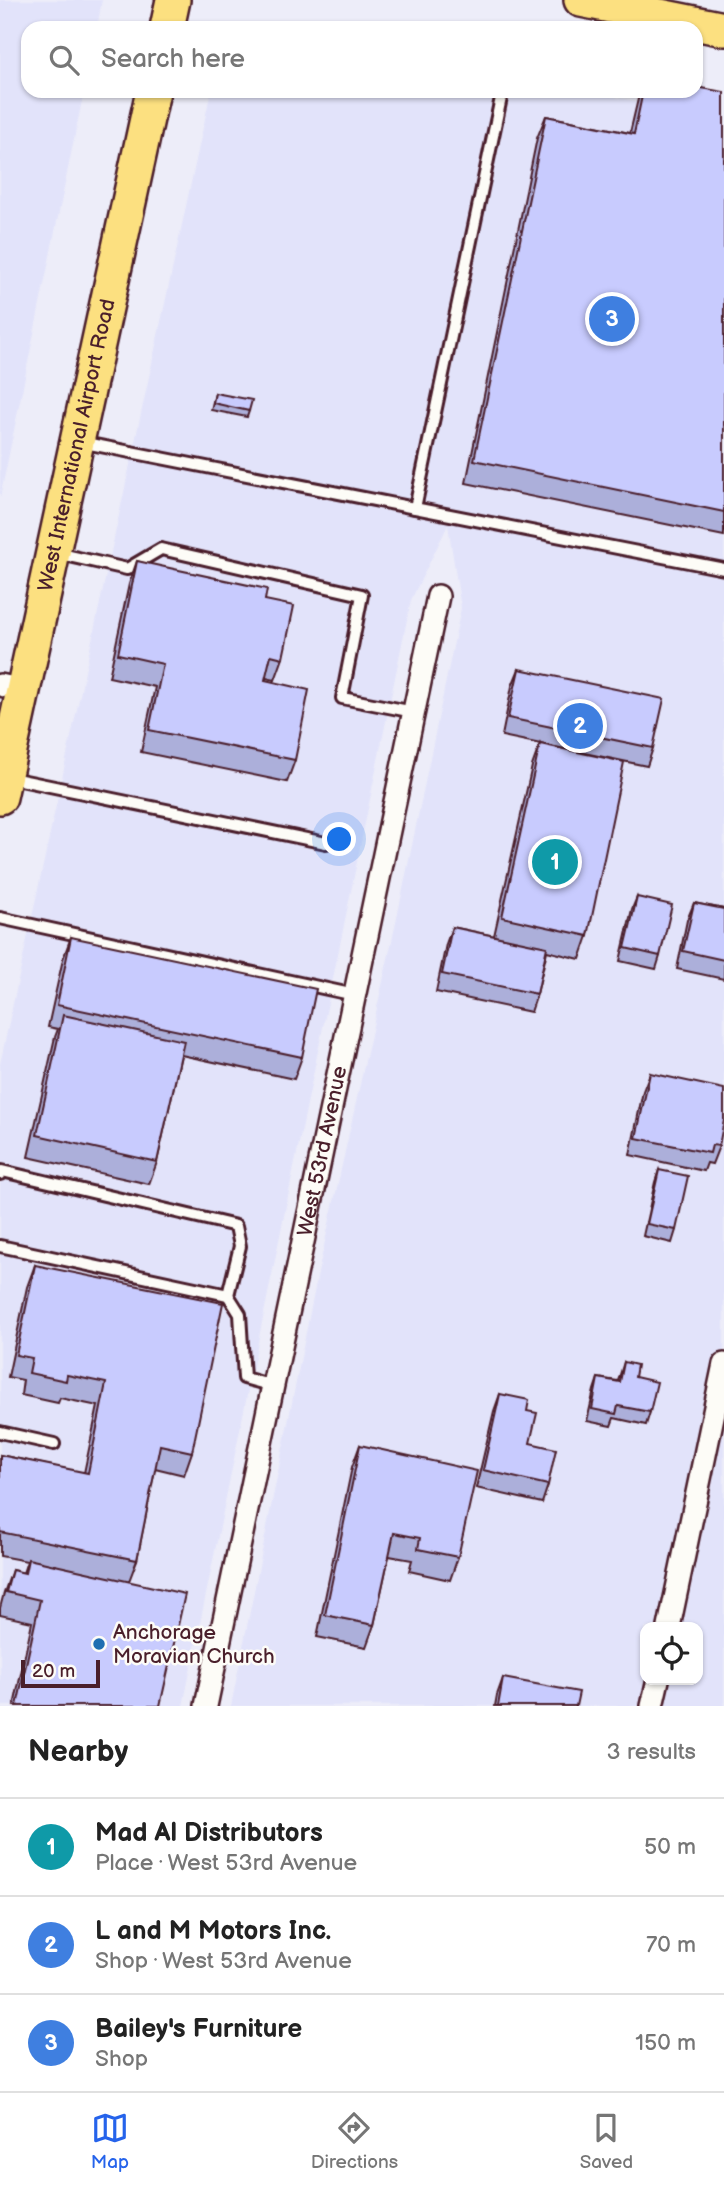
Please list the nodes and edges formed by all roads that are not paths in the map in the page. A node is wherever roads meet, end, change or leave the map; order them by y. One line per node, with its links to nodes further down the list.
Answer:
1 (173, 0): 3 (main road)
2 (581, 0): 4 (main road)
3 (168, 21)
4 (685, 21)
5 (703, 25): 6 (main road)
6 (724, 29)
7 (151, 98): 9 (main road, West International Airport Road)
8 (501, 98): 10 (lane)
9 (77, 441): 10 (lane); 11 (main road, West International Airport Road)
10 (415, 508): 12 (lane)
11 (53, 552): 14 (main road, West International Airport Road); 15 (lane)
12 (724, 569)
13 (438, 596): 15 (street, West 53rd Avenue)
14 (12, 688): 16 (main road, West International Airport Road)
15 (414, 712): 19 (street, West 53rd Avenue)
16 (2, 787): 17 (lane)
17 (326, 843)
18 (0, 918): 19 (lane)
19 (355, 995): 25 (street, West 53rd Avenue)
20 (0, 1174): 23 (lane)
21 (1, 1247): 22 (lane); 23 (lane)
22 (0, 1260)
23 (228, 1295): 25 (lane)
24 (724, 1364): 28 (street)
25 (273, 1386): 30 (street, West 53rd Avenue)
26 (0, 1432): 27 (lane)
27 (54, 1444)
28 (670, 1622)
29 (657, 1685): 31 (street)
30 (206, 1706)
31 (652, 1706)

